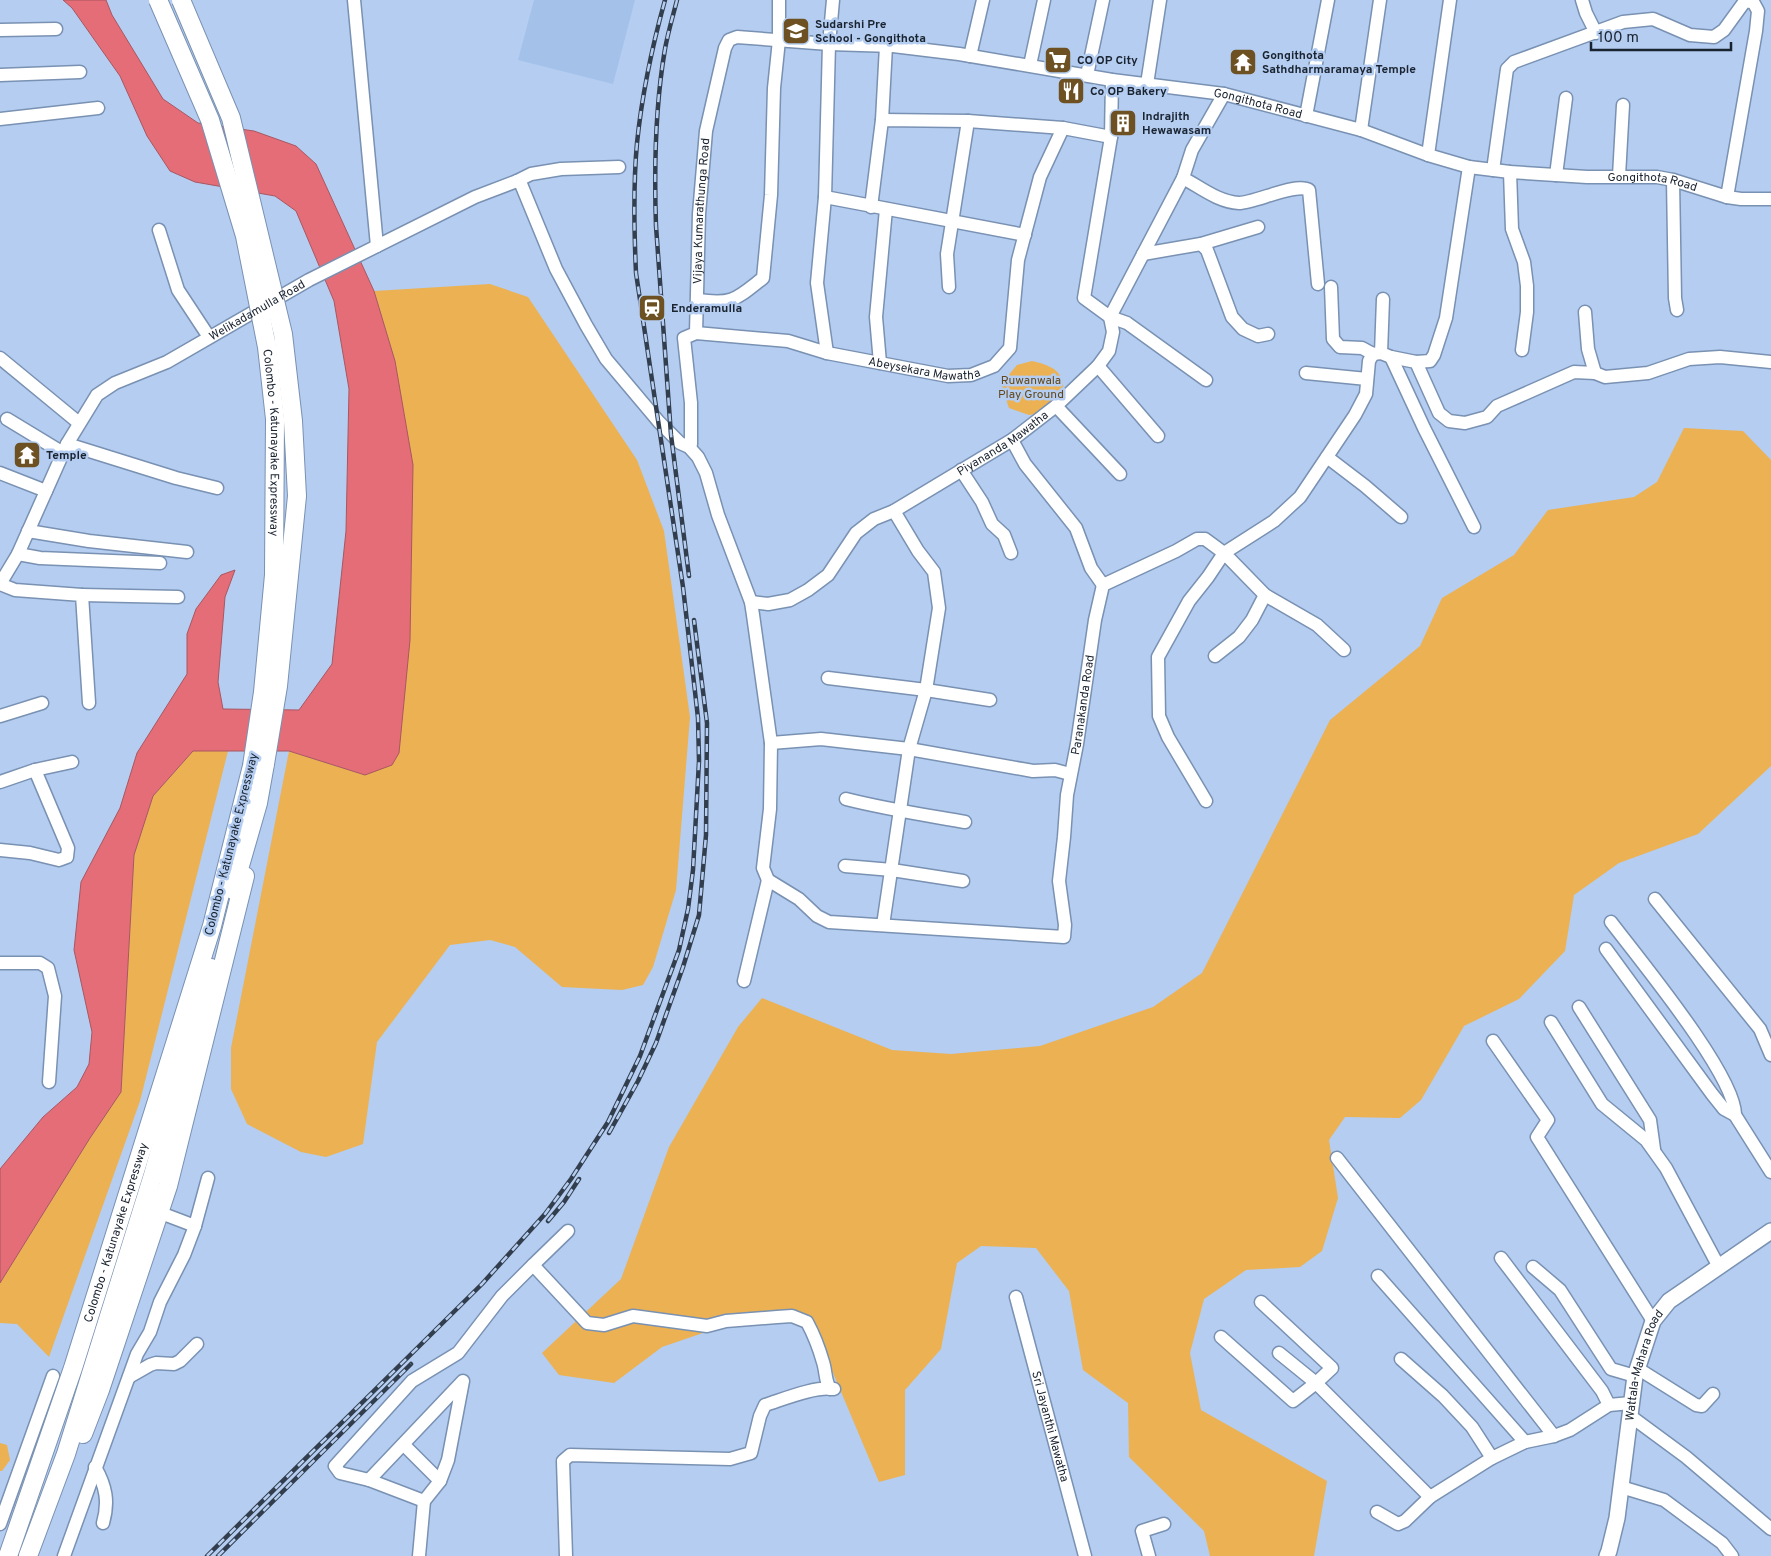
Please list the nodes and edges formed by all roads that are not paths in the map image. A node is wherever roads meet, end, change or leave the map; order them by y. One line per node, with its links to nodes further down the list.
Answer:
1 (158, 0): 122 (highway, Colombo - Katunayake Expressway, bridge)
2 (181, 0): 122 (highway, Colombo - Katunayake Expressway, bridge)
3 (354, 0): 60 (street)
4 (779, 0): 19 (street)
5 (833, 0): 20 (street)
6 (983, 0): 22 (street)
7 (1044, 0): 23 (street)
8 (1103, 0): 26 (street)
9 (1160, 0): 28 (street)
10 (1328, 0): 33 (street)
11 (1380, 0): 38 (street)
12 (1450, 0): 40 (street)
13 (1582, 0): 17 (street)
14 (1752, 1): 17 (street); 51 (street)
15 (56, 29): 16 (street)
16 (0, 30)
17 (1596, 33): 43 (street)
18 (737, 37): 19 (street, Gongithota Road); 64 (street, Vijaya Kumarathunga Road)
19 (779, 40): 20 (street, Gongithota Road); 64 (street)
20 (829, 44): 21 (street, Gongithota Road); 50 (street)
21 (886, 46): 22 (street, Gongithota Road); 35 (street)
22 (970, 56): 23 (street, Gongithota Road)
23 (1030, 66): 26 (street, Gongithota Road)
24 (80, 72): 25 (street)
25 (0, 75)
26 (1088, 75): 27 (street, Gongithota Road)
27 (1112, 80): 28 (street, Gongithota Road); 39 (street)
28 (1147, 84): 29 (street, Gongithota Road)
29 (1224, 94): 33 (street, Gongithota Road); 47 (street, Piyananda Mawatha)
30 (1566, 98): 45 (street)
31 (1624, 105): 46 (street)
32 (98, 108): 34 (street)
33 (1306, 116): 38 (street, Gongithota Road)
34 (0, 119)
35 (882, 120): 36 (street); 53 (street)
36 (968, 121): 37 (street); 55 (street)
37 (1063, 128): 39 (street); 58 (street, Abeysekara Mawatha)
38 (1361, 130): 40 (street, Gongithota Road)
39 (1111, 137): 67 (street)
40 (1428, 156): 42 (street, Gongithota Road)
41 (619, 167): 49 (street, Welikadamulla Road)
42 (1469, 167): 43 (street, Gongithota Road); 75 (street)
43 (1493, 170): 44 (street, Gongithota Road)
44 (1510, 172): 45 (street, Gongithota Road); 71 (street)
45 (1556, 175): 46 (street, Gongithota Road)
46 (1619, 176): 48 (street, Gongithota Road)
47 (1183, 178): 61 (street, Piyananda Mawatha); 73 (street)
48 (1673, 180): 51 (street, Gongithota Road); 65 (street)
49 (517, 182): 60 (street, Welikadamulla Road); 88 (street)
50 (825, 197): 53 (street); 72 (street)
51 (1727, 197): 52 (street, Gongithota Road)
52 (1771, 199)
53 (871, 207): 54 (street)
54 (886, 209): 55 (street); 77 (street)
55 (952, 221): 58 (street); 62 (street)
56 (1258, 227): 59 (street)
57 (159, 230): 70 (street)
58 (1025, 235): 77 (street, Abeysekara Mawatha)
59 (1201, 244): 61 (street); 69 (street)
60 (377, 246): 70 (street, Welikadamulla Road)
61 (1143, 254): 67 (street, Piyananda Mawatha)
62 (949, 287)
63 (1383, 299): 73 (street)
64 (698, 300): 68 (street, Vijaya Kumarathunga Road)
65 (1677, 310)
66 (1585, 312): 79 (street)
67 (1110, 317): 78 (street, Piyananda Mawatha); 82 (street)
68 (696, 333): 72 (street, Abeysekara Mawatha); 88 (street, Vijaya Kumarathunga Road)
69 (1268, 334)
70 (209, 337): 85 (street, Welikadamulla Road)
71 (1522, 350)
72 (827, 353): 77 (street, Abeysekara Mawatha)
73 (1382, 355): 75 (street); 81 (street); 98 (street)
74 (0, 358): 85 (street)
75 (1416, 362): 79 (street)
76 (1771, 362): 79 (street)
77 (880, 363)
78 (1098, 366): 83 (street, Piyananda Mawatha); 86 (street)
79 (1595, 372)
80 (1306, 373): 81 (street)
81 (1367, 379): 90 (street)
82 (1206, 380)
83 (1056, 406): 87 (street, Piyananda Mawatha); 93 (street)
84 (6, 419): 89 (street)
85 (79, 423): 89 (street, Welikadamulla Road)
86 (1158, 436)
87 (1012, 440): 91 (street, Piyananda Mawatha); 106 (street)
88 (689, 446): 110 (street)
89 (65, 449): 94 (street); 95 (street, Welikadamulla Road)
90 (1327, 457): 97 (street); 102 (street)
91 (961, 470): 96 (street, Piyananda Mawatha); 101 (street)
92 (0, 473): 95 (street)
93 (1120, 474)
94 (218, 488)
95 (46, 491): 99 (street, Welikadamulla Road)
96 (894, 511): 110 (street, Piyananda Mawatha); 114 (street)
97 (1402, 517)
98 (1474, 527)
99 (28, 531): 100 (street); 103 (street, Welikadamulla Road)
100 (187, 552)
101 (1012, 553)
102 (1224, 553): 106 (street); 108 (street); 127 (street)
103 (18, 554): 104 (street); 105 (street, Welikadamulla Road)
104 (160, 564)
105 (2, 577): 107 (street)
106 (1103, 584): 124 (street, Paranakanda Road)
107 (82, 595): 109 (street); 117 (street)
108 (1265, 595): 111 (street); 112 (street)
109 (178, 597)
110 (751, 602): 119 (street)
111 (1344, 650)
112 (1215, 656)
113 (828, 678): 114 (street)
114 (926, 690): 115 (street); 120 (street)
115 (990, 700)
116 (42, 703): 118 (street)
117 (89, 703)
118 (0, 716)
119 (771, 743): 120 (street); 135 (street)
120 (909, 749): 124 (street); 129 (street)
121 (72, 762): 123 (street)
122 (258, 765): 128 (highway, Colombo - Katunayake Expressway); 195 (highway, Colombo - Katunayake Expressway)
123 (35, 770): 125 (street); 132 (street)
124 (1070, 774): 140 (street, Paranakanda Road)
125 (0, 782)
126 (846, 799): 129 (street)
127 (1206, 801)
128 (258, 803): 131 (highway); 188 (highway, Colombo - Katunayake Expressway)
129 (901, 810): 130 (street); 134 (street)
130 (965, 822)
131 (249, 846): 137 (highway); 188 (highway)
132 (0, 850)
133 (845, 866): 134 (street)
134 (892, 870): 136 (street); 140 (street)
135 (768, 880): 140 (street); 143 (street)
136 (963, 882)
137 (240, 898): 154 (highway); 181 (highway)
138 (1656, 899): 147 (street)
139 (1612, 922): 149 (street)
140 (883, 925)
141 (1606, 950): 149 (street)
142 (0, 963): 148 (street)
143 (744, 981)
144 (1580, 1007): 150 (street)
145 (1551, 1022): 150 (street)
146 (1493, 1041): 165 (street)
147 (1771, 1055)
148 (49, 1082)
149 (1735, 1115): 152 (street)
150 (1654, 1152): 161 (street)
151 (1337, 1158): 177 (street)
152 (1771, 1172)
153 (208, 1178): 155 (street)
154 (166, 1215): 155 (street); 181 (highway)
155 (195, 1226): 172 (street)
156 (568, 1231): 159 (street)
157 (1771, 1232): 161 (main road, Wattala-Mahara Road)
158 (1501, 1258): 175 (street)
159 (533, 1265): 183 (street); 198 (street)
160 (1533, 1267): 170 (street)
161 (1719, 1267): 165 (main road, Wattala-Mahara Road)
162 (1378, 1276): 178 (street)
163 (1016, 1297): 199 (street, Sri Jayanthi Mawatha)
164 (1261, 1302): 173 (street)
165 (1653, 1321): 170 (main road, Wattala-Mahara Road)
166 (1221, 1337): 173 (street)
167 (198, 1344): 172 (street)
168 (1279, 1353): 173 (street)
169 (1401, 1359): 180 (street)
170 (1636, 1372): 174 (street); 176 (main road, Wattala-Mahara Road)
171 (53, 1376): 191 (street)
172 (129, 1378): 182 (street)
173 (1316, 1384): 186 (street)
174 (1713, 1394)
175 (1609, 1404): 176 (street); 177 (street)
176 (1630, 1409): 185 (main road, Wattala-Mahara Road); 193 (street)
177 (1554, 1436): 178 (street)
178 (1525, 1442): 180 (street)
179 (404, 1445): 183 (street); 184 (street); 184 (street)
180 (1492, 1458): 186 (street)
181 (73, 1461): 194 (highway)
182 (96, 1467): 190 (street); 196 (street)
183 (369, 1480): 187 (street)
184 (440, 1481): 187 (street)
185 (1622, 1487): 201 (main road, Wattala-Mahara Road); 202 (street)
186 (1430, 1497): 189 (street)
187 (424, 1501): 197 (street)
188 (46, 1509): 194 (highway, Colombo - Katunayake Expressway)
189 (1377, 1512)
190 (103, 1522)
191 (0, 1524)
192 (1164, 1524): 200 (street)
193 (1771, 1529)
194 (30, 1553)
195 (8, 1556)
196 (64, 1556)
197 (419, 1556)
198 (566, 1556)
199 (1084, 1556)
200 (1149, 1556)
201 (1606, 1556)
202 (1732, 1556)

